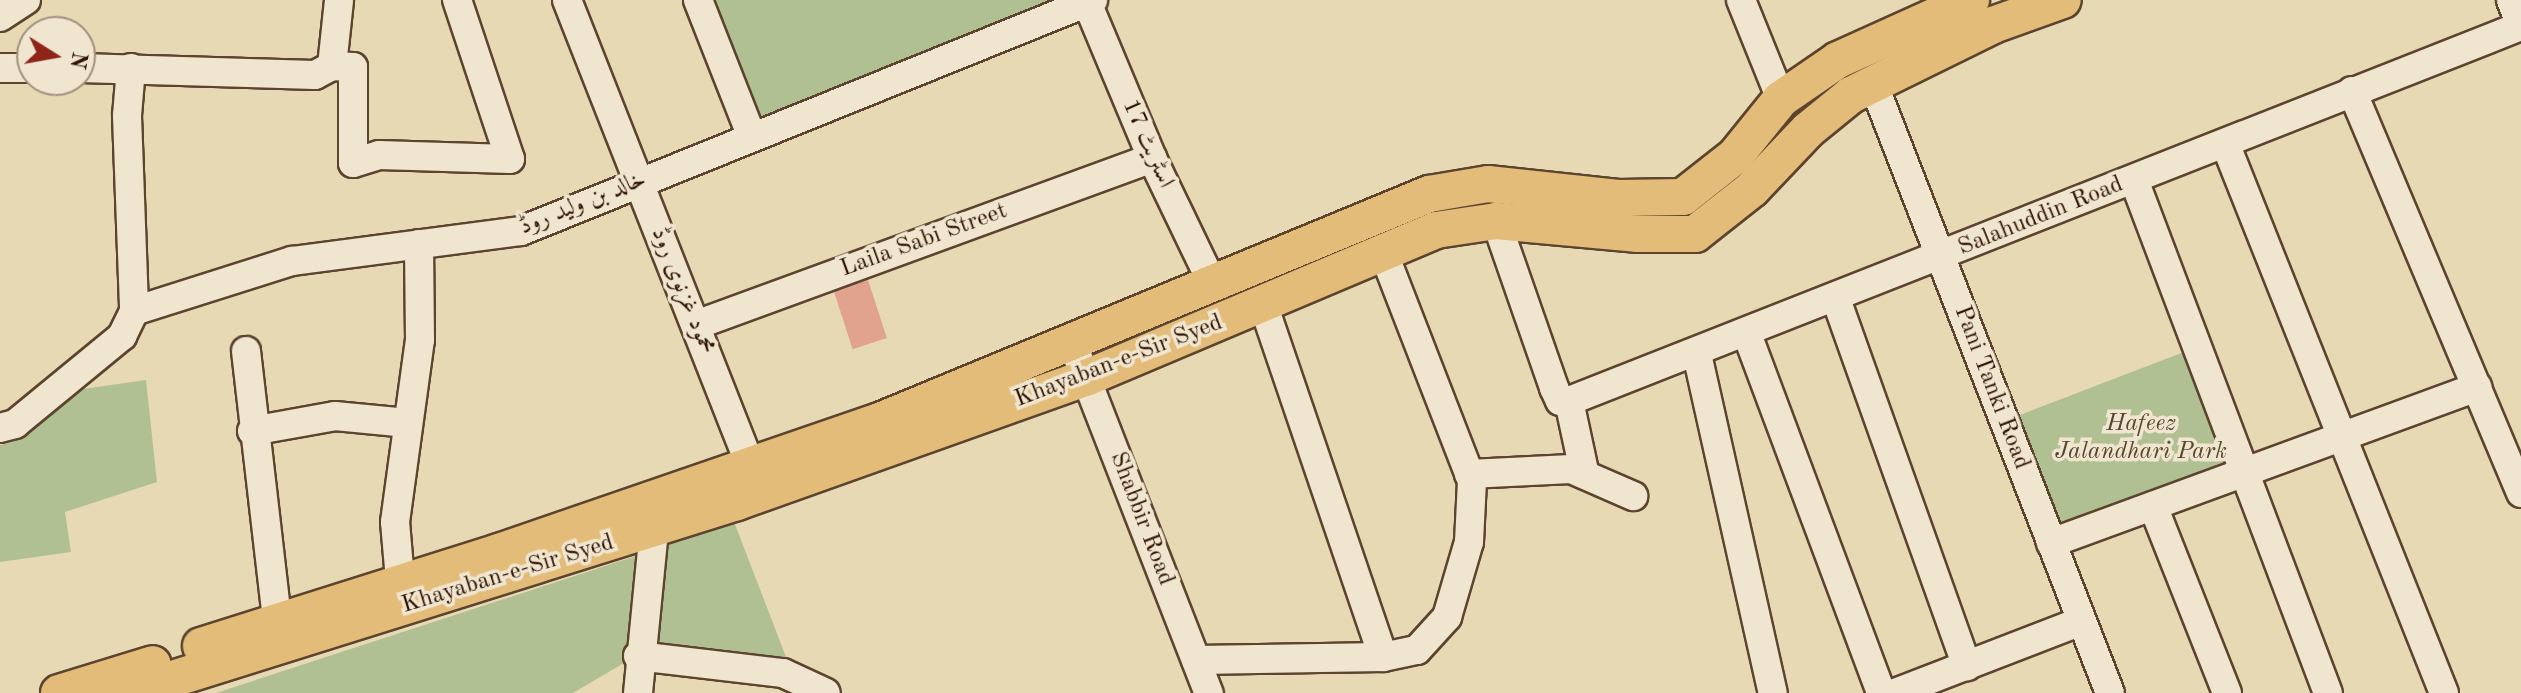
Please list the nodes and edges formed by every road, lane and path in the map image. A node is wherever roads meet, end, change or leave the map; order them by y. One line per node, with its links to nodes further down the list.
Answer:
1 (26, 0): 11 (street)
2 (339, 0): 13 (street)
3 (457, 0): 13 (street)
4 (567, 0): 23 (street, محمود غزنوی روڈ)
5 (698, 0): 19 (street)
6 (1741, 0): 18 (street)
7 (1971, 0): 18 (main road, Khayaban-e-Sir Syed)
8 (2063, 0): 16 (main road, Khayaban-e-Sir Syed)
9 (2511, 0): 12 (street)
10 (1089, 1): 19 (street, خالد بن ولید روڈ); 21 (street, اسٹریٹ 17)
11 (0, 17)
12 (2521, 26): 17 (street, Salahuddin Road)
13 (332, 66): 15 (street)
14 (96, 68): 15 (street)
15 (131, 68): 31 (street)
16 (1873, 83): 24 (main road, Khayaban-e-Sir Syed); 27 (street, Pani Tanki Road)
17 (2352, 91): 20 (street, Salahuddin Road); 38 (street)
18 (1781, 99): 28 (main road, Khayaban-e-Sir Syed)
19 (752, 137): 23 (street, خالد بن ولید روڈ)
20 (2225, 143): 22 (street, Salahuddin Road); 43 (street)
21 (1152, 158): 28 (street, اسٹریٹ 17); 32 (street, Laila Sabi Street)
22 (2134, 180): 27 (street, Salahuddin Road); 45 (street)
23 (638, 182): 25 (street, خالد بن ولید روڈ); 32 (street, محمود غزنوی روڈ)
24 (1496, 221): 26 (main road, Khayaban-e-Sir Syed); 39 (street)
25 (419, 244): 31 (street, خالد بن ولید روڈ); 40 (street)
26 (1383, 251): 30 (main road, Khayaban-e-Sir Syed); 46 (street)
27 (1939, 257): 29 (street, Salahuddin Road); 52 (street, Pani Tanki Road)
28 (1213, 285): 34 (main road, Khayaban-e-Sir Syed)
29 (1836, 299): 33 (street, Salahuddin Road); 58 (street)
30 (1263, 304): 37 (main road, Khayaban-e-Sir Syed); 56 (street)
31 (134, 311): 41 (street)
32 (696, 325): 47 (street, محمود غزنوی روڈ)
33 (1747, 334): 36 (street, Salahuddin Road); 65 (street)
34 (1073, 345): 37 (street, Shabbir Road); 47 (main road, Khayaban-e-Sir Syed)
35 (246, 351): 42 (street)
36 (1697, 354): 39 (street, Salahuddin Road); 64 (street)
37 (1086, 378): 47 (main road, Khayaban-e-Sir Syed); 57 (street, Shabbir Road)
38 (2477, 387): 43 (street); 48 (street)
39 (1565, 401): 44 (street)
40 (408, 423): 42 (street); 53 (street)
41 (0, 428)
42 (252, 431): 54 (street)
43 (2342, 436): 45 (street); 70 (street)
44 (1584, 471): 46 (street); 49 (street)
45 (2244, 472): 50 (street); 69 (street)
46 (1469, 474): 56 (street)
47 (756, 479): 51 (main road, Khayaban-e-Sir Syed); 53 (main road, Khayaban-e-Sir Syed)
48 (2521, 493)
49 (1633, 496)
50 (2153, 506): 52 (street); 68 (street)
51 (654, 529): 59 (street); 61 (main road, Khayaban-e-Sir Syed)
52 (2051, 543): 55 (street, Pani Tanki Road)
53 (400, 580): 54 (main road, Khayaban-e-Sir Syed)
54 (277, 619): 60 (main road, Khayaban-e-Sir Syed)
55 (2082, 621): 58 (street); 67 (street, Pani Tanki Road)
56 (1383, 657): 57 (street)
57 (1196, 660): 63 (street, Shabbir Road)
58 (1967, 666): 66 (street)
59 (638, 672): 62 (street)
60 (59, 693)
61 (128, 693)
62 (826, 693)
63 (1209, 693)
64 (1773, 693)
65 (1881, 693)
66 (1895, 693)
67 (2110, 693)
68 (2227, 693)
69 (2328, 693)
70 (2444, 693)

